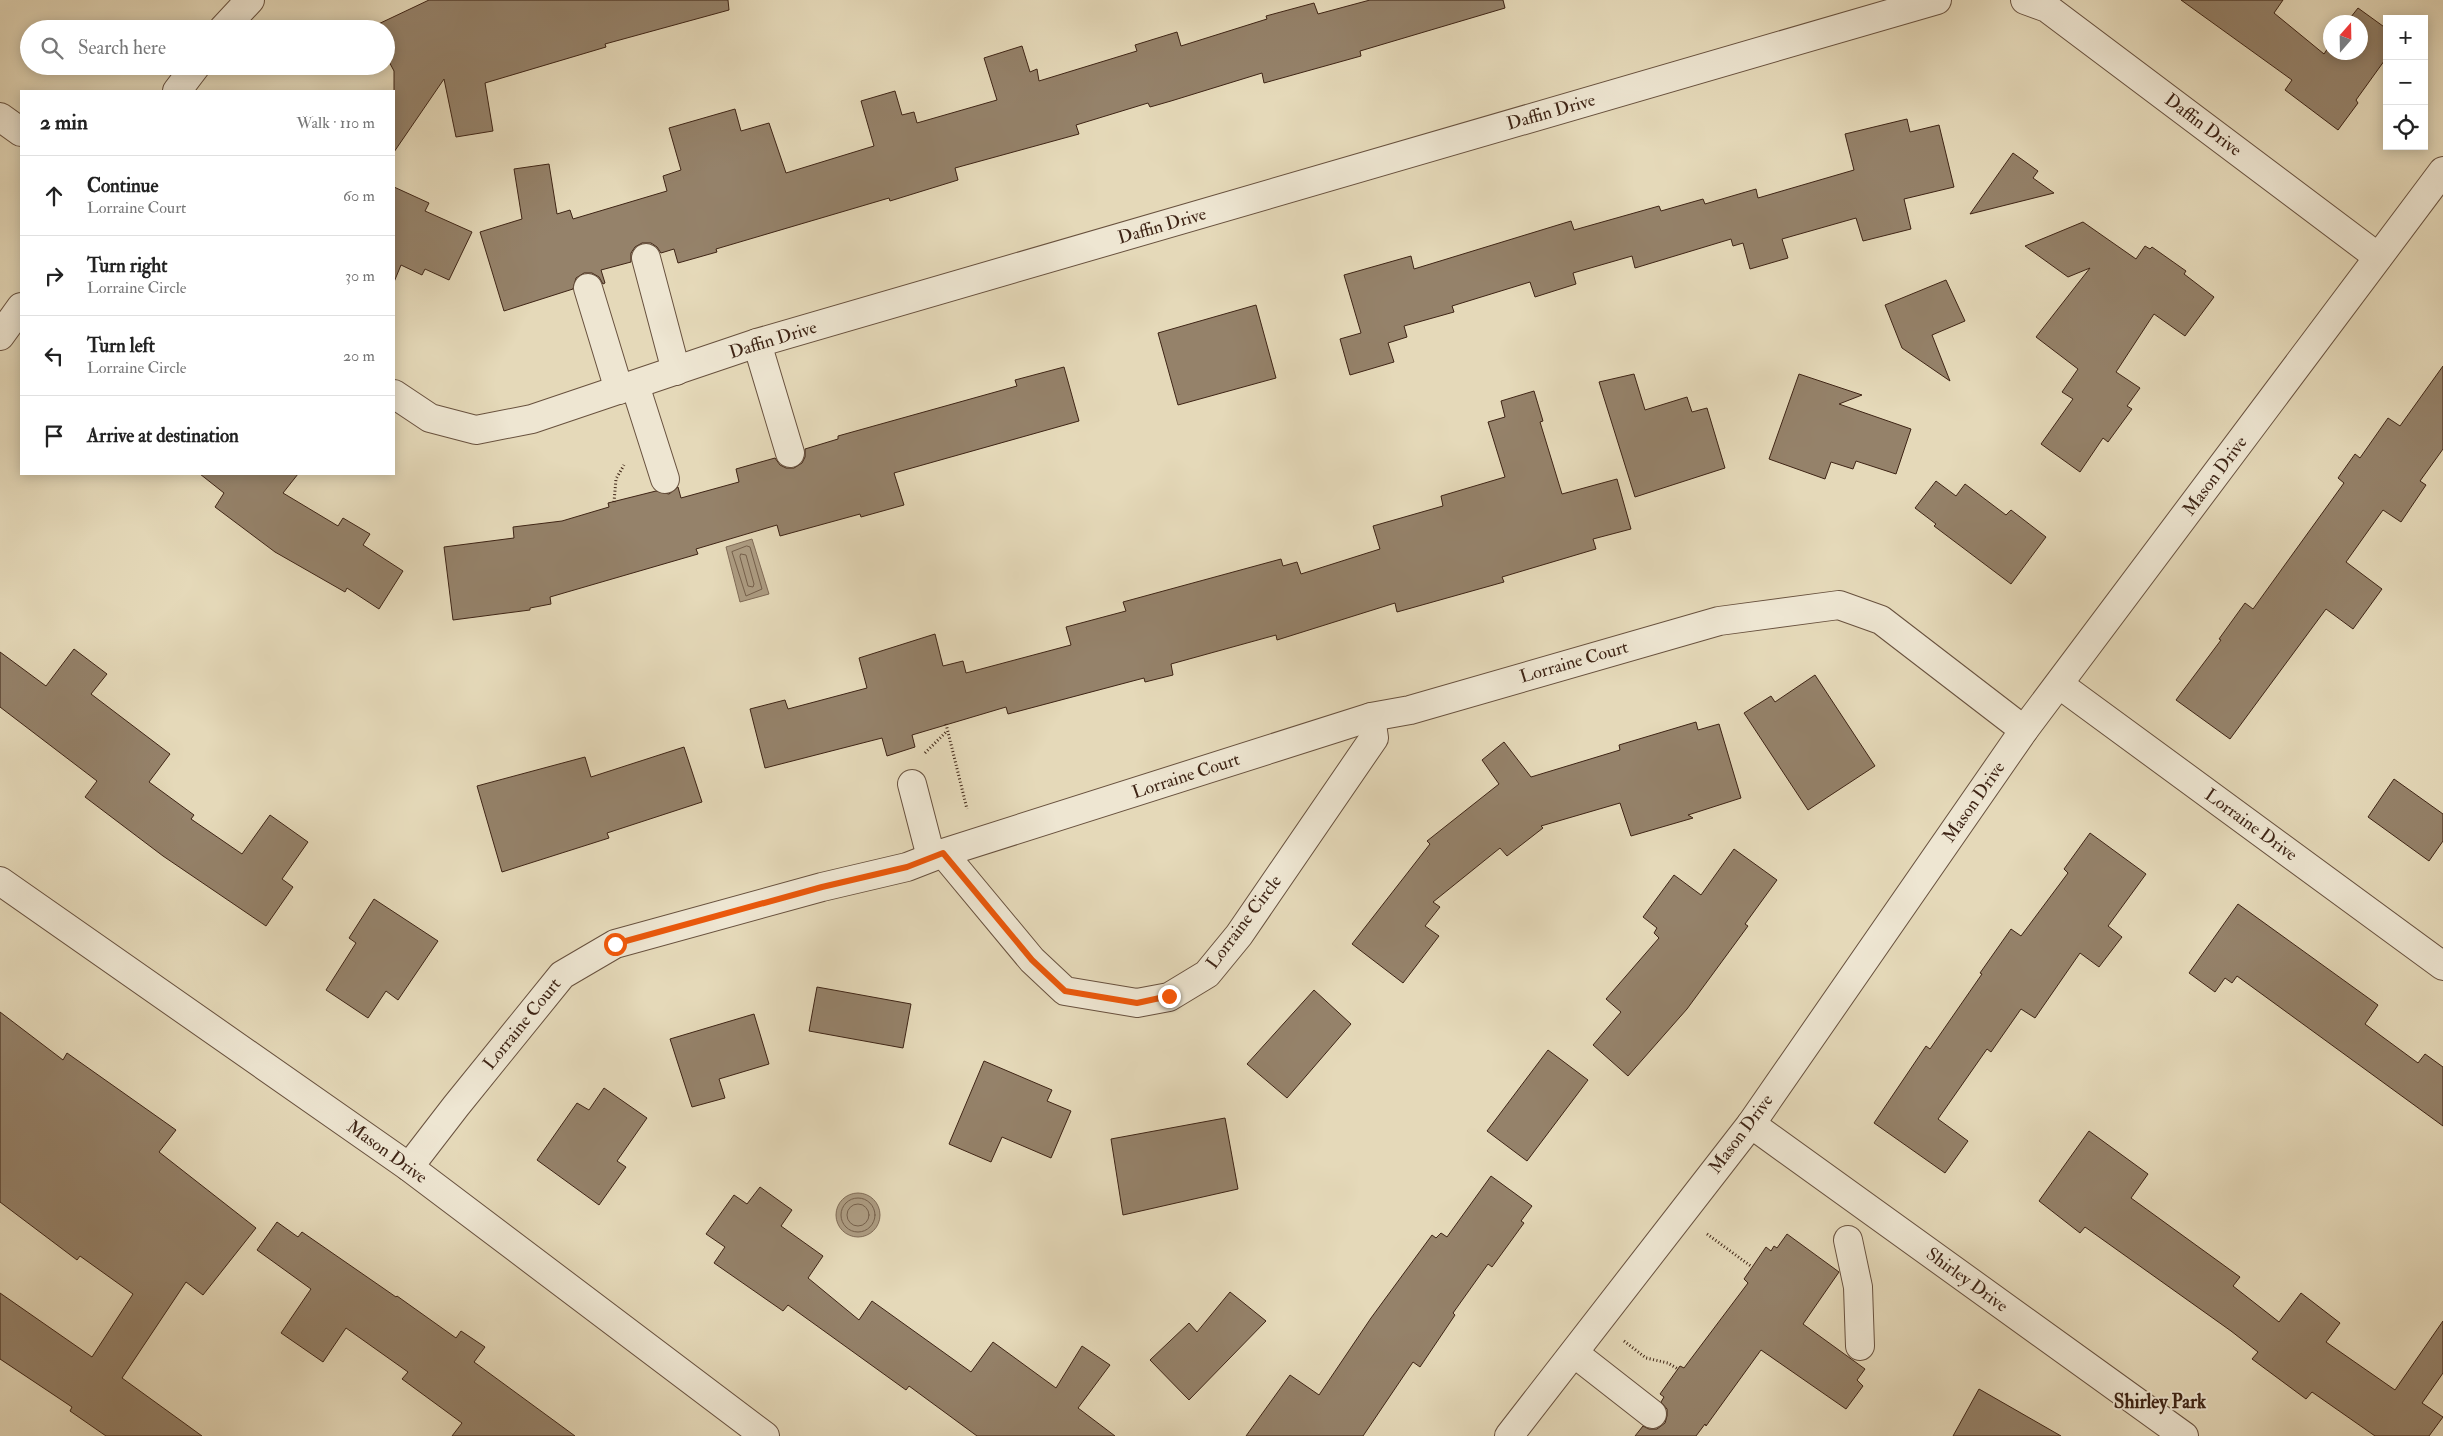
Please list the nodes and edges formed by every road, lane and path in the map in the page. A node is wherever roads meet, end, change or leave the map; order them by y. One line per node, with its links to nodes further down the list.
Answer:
1 (250, 0): 4 (street)
2 (1937, 0): 15 (street, Daffin Drive)
3 (2025, 0): 10 (street, Daffin Drive)
4 (231, 20)
5 (189, 75): 6 (street)
6 (178, 90)
7 (0, 117): 8 (street)
8 (20, 131)
9 (2443, 171): 10 (street, Mason Drive)
10 (2378, 256): 21 (street, Mason Drive)
11 (646, 258): 16 (street)
12 (588, 288): 17 (street)
13 (20, 307): 14 (street)
14 (0, 336)
15 (757, 344): 16 (street, Daffin Drive); 19 (street)
16 (676, 371): 17 (street, Daffin Drive)
17 (627, 387): 18 (street, Daffin Drive); 20 (street)
18 (395, 395)
19 (790, 453)
20 (665, 480)
21 (2060, 685): 25 (street, Mason Drive); 31 (street, Lorraine Drive)
22 (1371, 716): 25 (street, Lorraine Court); 28 (street, Lorraine Court); 29 (street, Lorraine Circle)
23 (946, 724): 24 (path)
24 (948, 730): 26 (path); 28 (path)
25 (2024, 730): 32 (street, Mason Drive)
26 (923, 755)
27 (912, 784): 29 (street)
28 (975, 843): 29 (street, Lorraine Court)
29 (937, 855): 33 (street, Lorraine Court)
30 (0, 880): 33 (street, Mason Drive)
31 (2443, 966)
32 (1750, 1124): 34 (street, Shirley Drive); 35 (street, Mason Drive)
33 (409, 1167): 43 (street, Mason Drive)
34 (1871, 1210): 38 (street); 42 (street, Shirley Drive)
35 (1680, 1214): 36 (path); 37 (street, Mason Drive)
36 (1752, 1267)
37 (1598, 1321): 39 (street, Mason Drive); 40 (path)
38 (1860, 1346)
39 (1574, 1353): 41 (street); 44 (street, Mason Drive)
40 (1678, 1369)
41 (1652, 1414)
42 (2155, 1427): 45 (street, Shirley Drive)
43 (765, 1436)
44 (1509, 1436)
45 (2184, 1436)

